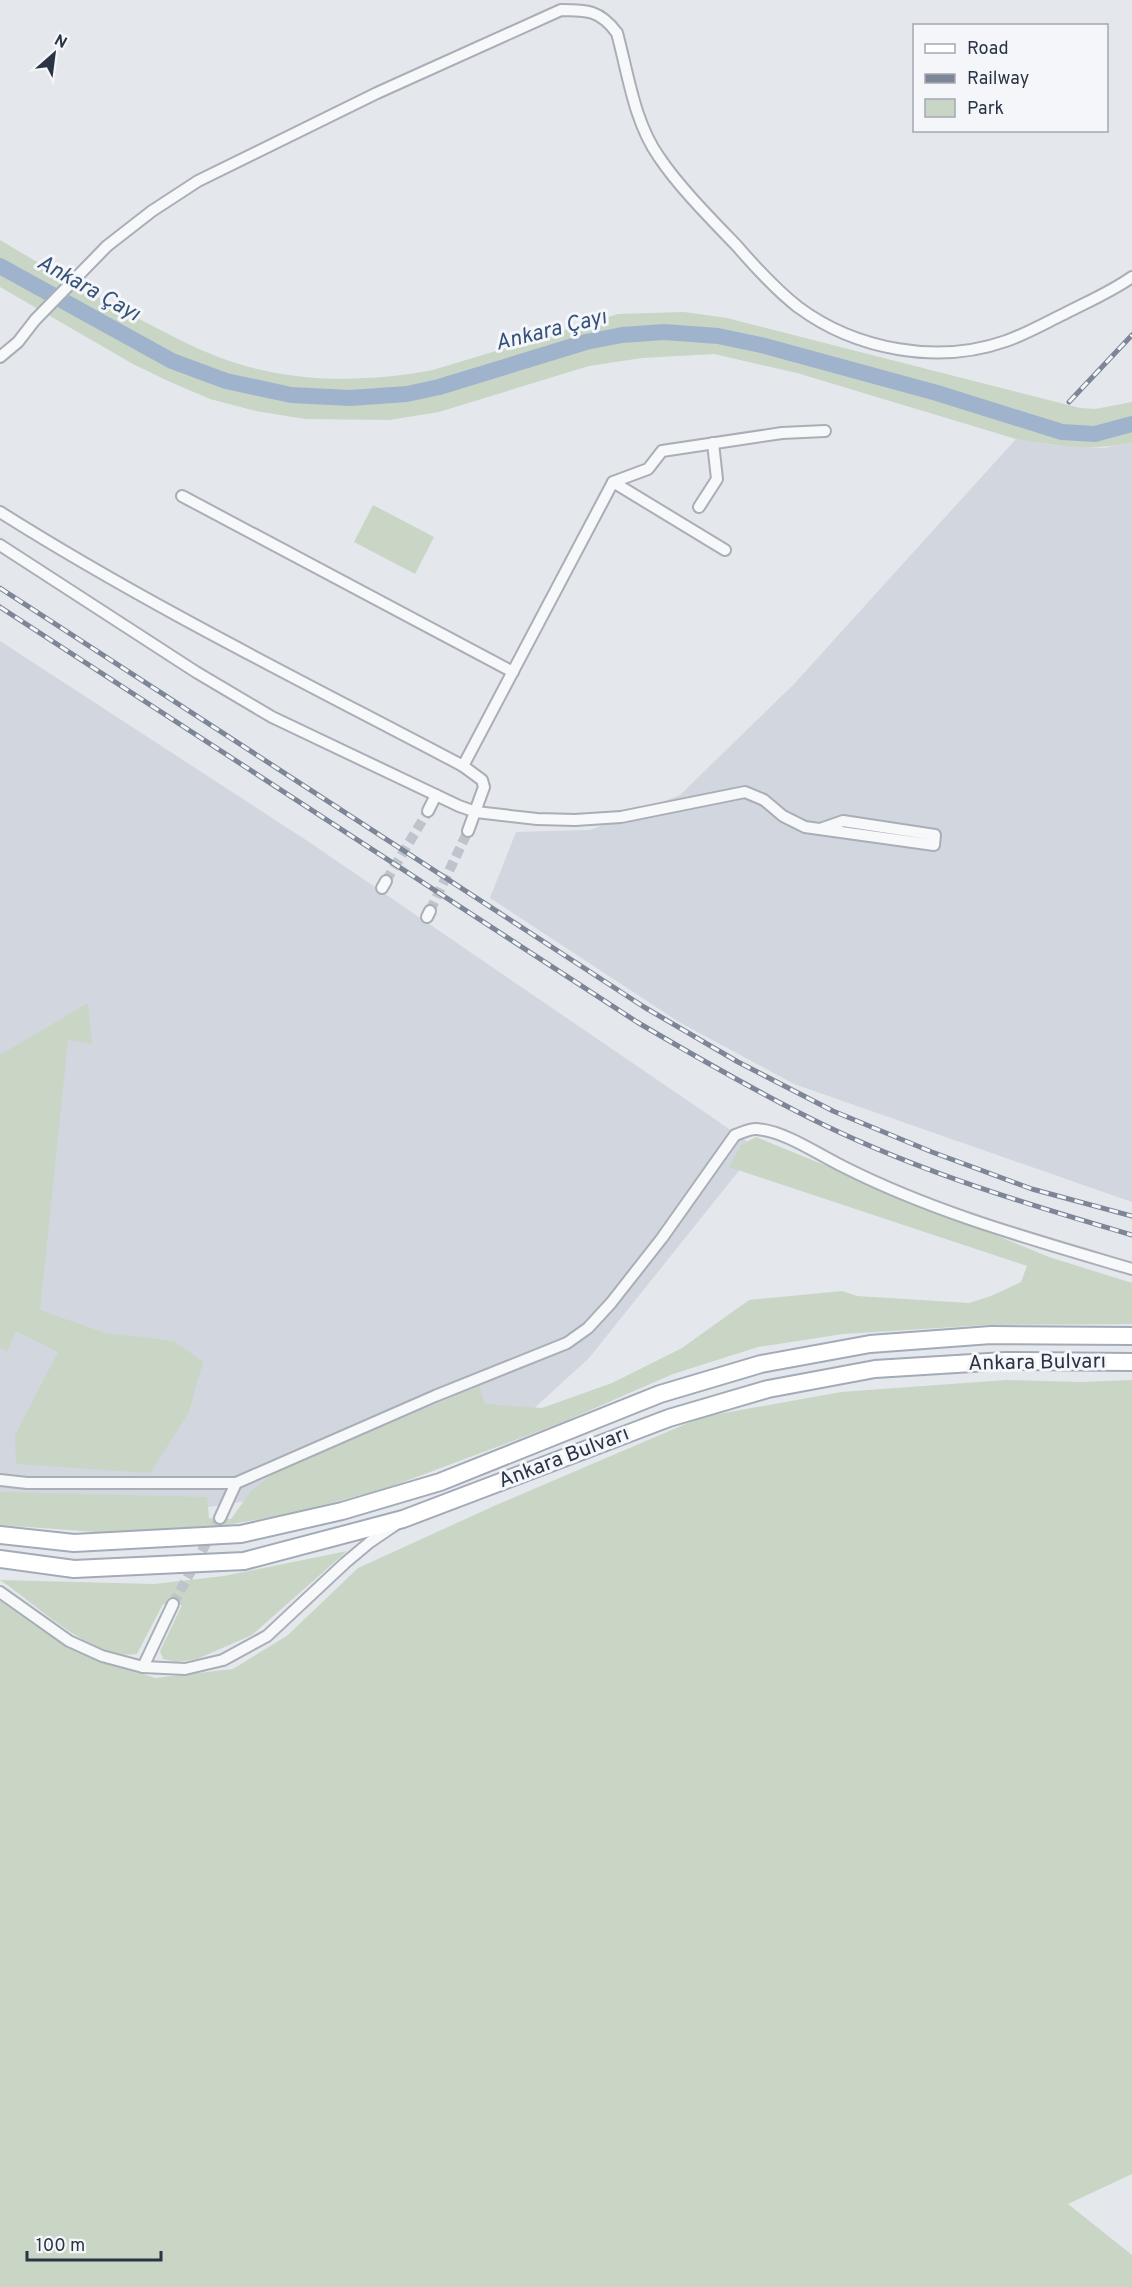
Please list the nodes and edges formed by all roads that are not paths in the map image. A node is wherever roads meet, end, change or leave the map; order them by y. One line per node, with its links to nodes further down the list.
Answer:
1 (1132, 278): 2 (street)
2 (0, 357)
3 (825, 431): 4 (street)
4 (713, 443): 5 (street); 7 (street)
5 (613, 482): 10 (street); 11 (street)
6 (182, 496): 11 (street)
7 (699, 507)
8 (0, 512): 12 (street)
9 (0, 544): 13 (street)
10 (725, 550)
11 (513, 672): 12 (street)
12 (463, 766): 15 (street)
13 (436, 795): 14 (street); 15 (street)
14 (428, 811)
15 (477, 812): 16 (street); 17 (street)
16 (820, 829): 16 (street)
17 (468, 831)
18 (1132, 1269): 22 (street)
19 (1132, 1336): 25 (main road, Ankara Bulvarı)
20 (1132, 1362): 24 (main road, Ankara Bulvarı)
21 (0, 1480): 22 (street)
22 (236, 1483): 23 (street)
23 (220, 1518)
24 (404, 1519): 26 (main road, Ankara Bulvarı); 29 (street)
25 (0, 1535)
26 (0, 1559)
27 (0, 1592): 29 (street)
28 (173, 1604): 29 (street)
29 (143, 1667)

